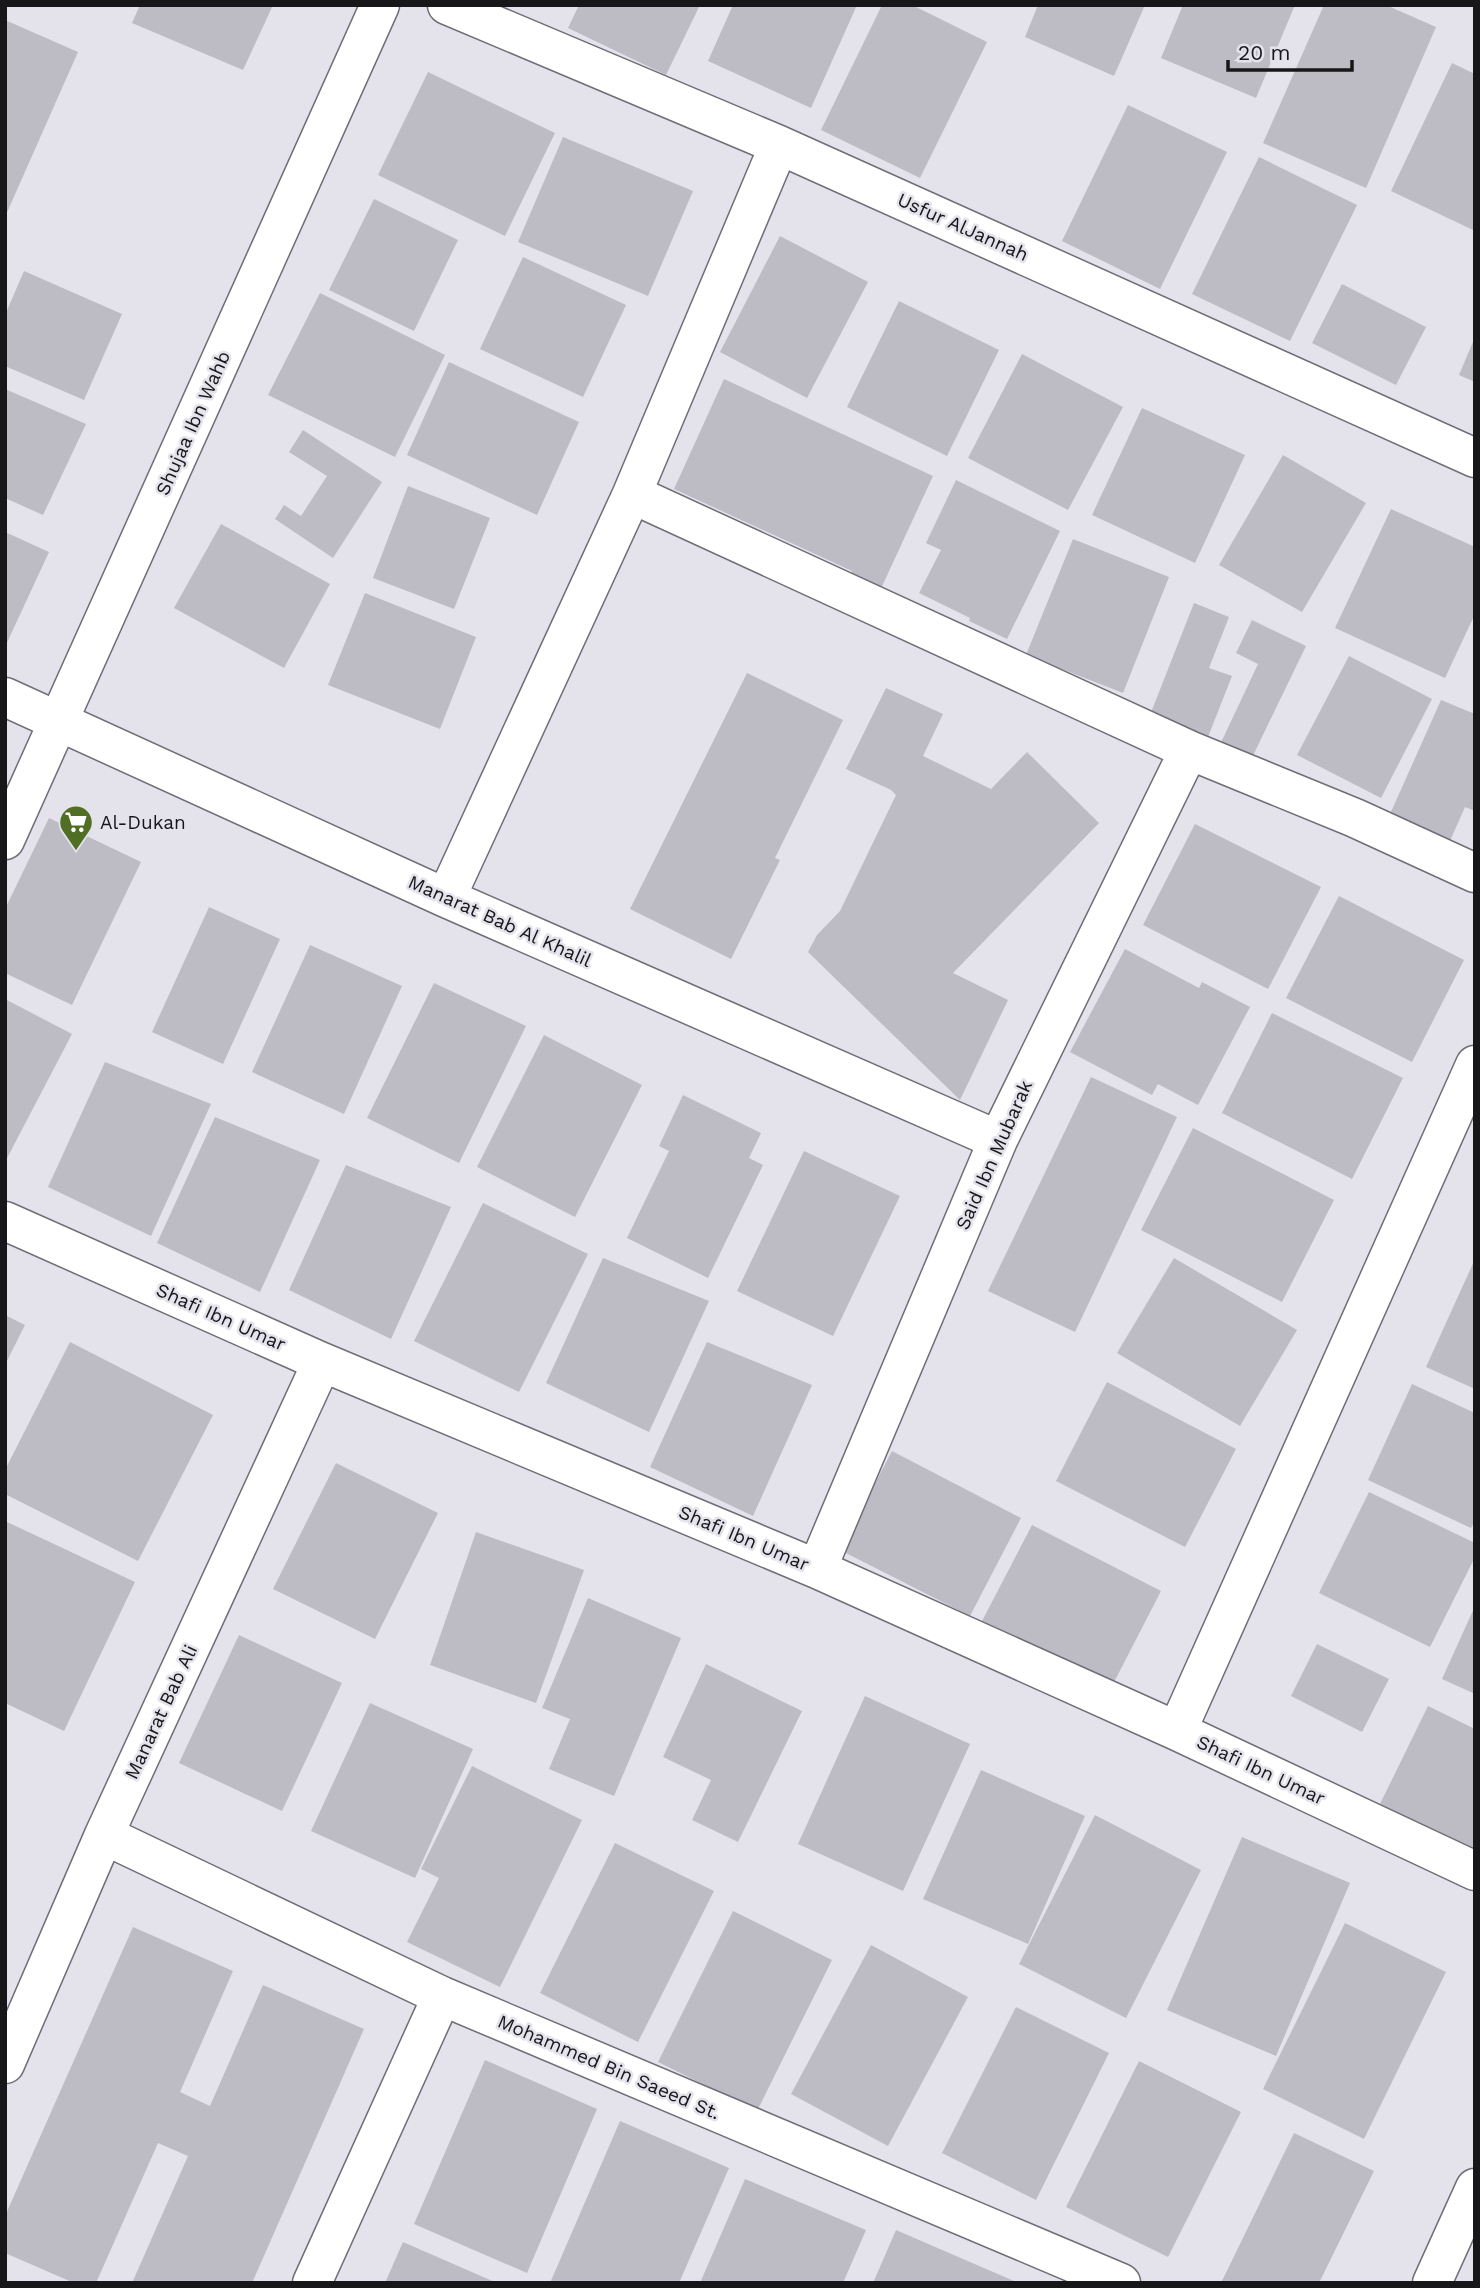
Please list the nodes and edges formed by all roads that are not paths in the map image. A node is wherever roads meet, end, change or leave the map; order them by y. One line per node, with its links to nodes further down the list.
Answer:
1 (380, 5): 7 (street, Shujaa Ibn Wahb)
2 (447, 5): 3 (street, Usfur AlJannah)
3 (779, 145): 4 (street, Usfur AlJannah); 5 (street)
4 (1475, 458)
5 (632, 494): 8 (street); 11 (street)
6 (5, 697): 7 (street, Manarat Bab Al Khalil)
7 (60, 720): 9 (street, Shujaa Ibn Wahb); 11 (street, Manarat Bab Al Khalil)
8 (1189, 750): 10 (street); 13 (street, Said Ibn Mubarak)
9 (5, 840)
10 (1475, 873)
11 (446, 898): 13 (street, Manarat Bab Al Khalil)
12 (1475, 1065): 17 (street)
13 (998, 1140): 16 (street, Said Ibn Mubarak)
14 (5, 1221): 15 (street, Shafi Ibn Umar)
15 (321, 1362): 16 (street, Shafi Ibn Umar); 18 (street, Manarat Bab Ali)
16 (817, 1569): 17 (street, Shafi Ibn Umar)
17 (1177, 1731): 19 (street, Shafi Ibn Umar)
18 (104, 1835): 20 (street, Mohammed Bin Saeed St.); 21 (street, Manarat Bab Ali)
19 (1475, 1871)
20 (442, 1996): 23 (street); 24 (street, Mohammed Bin Saeed St.)
21 (5, 2064)
22 (1475, 2188): 25 (street)
23 (312, 2283)
24 (1121, 2283)
25 (1432, 2283)

